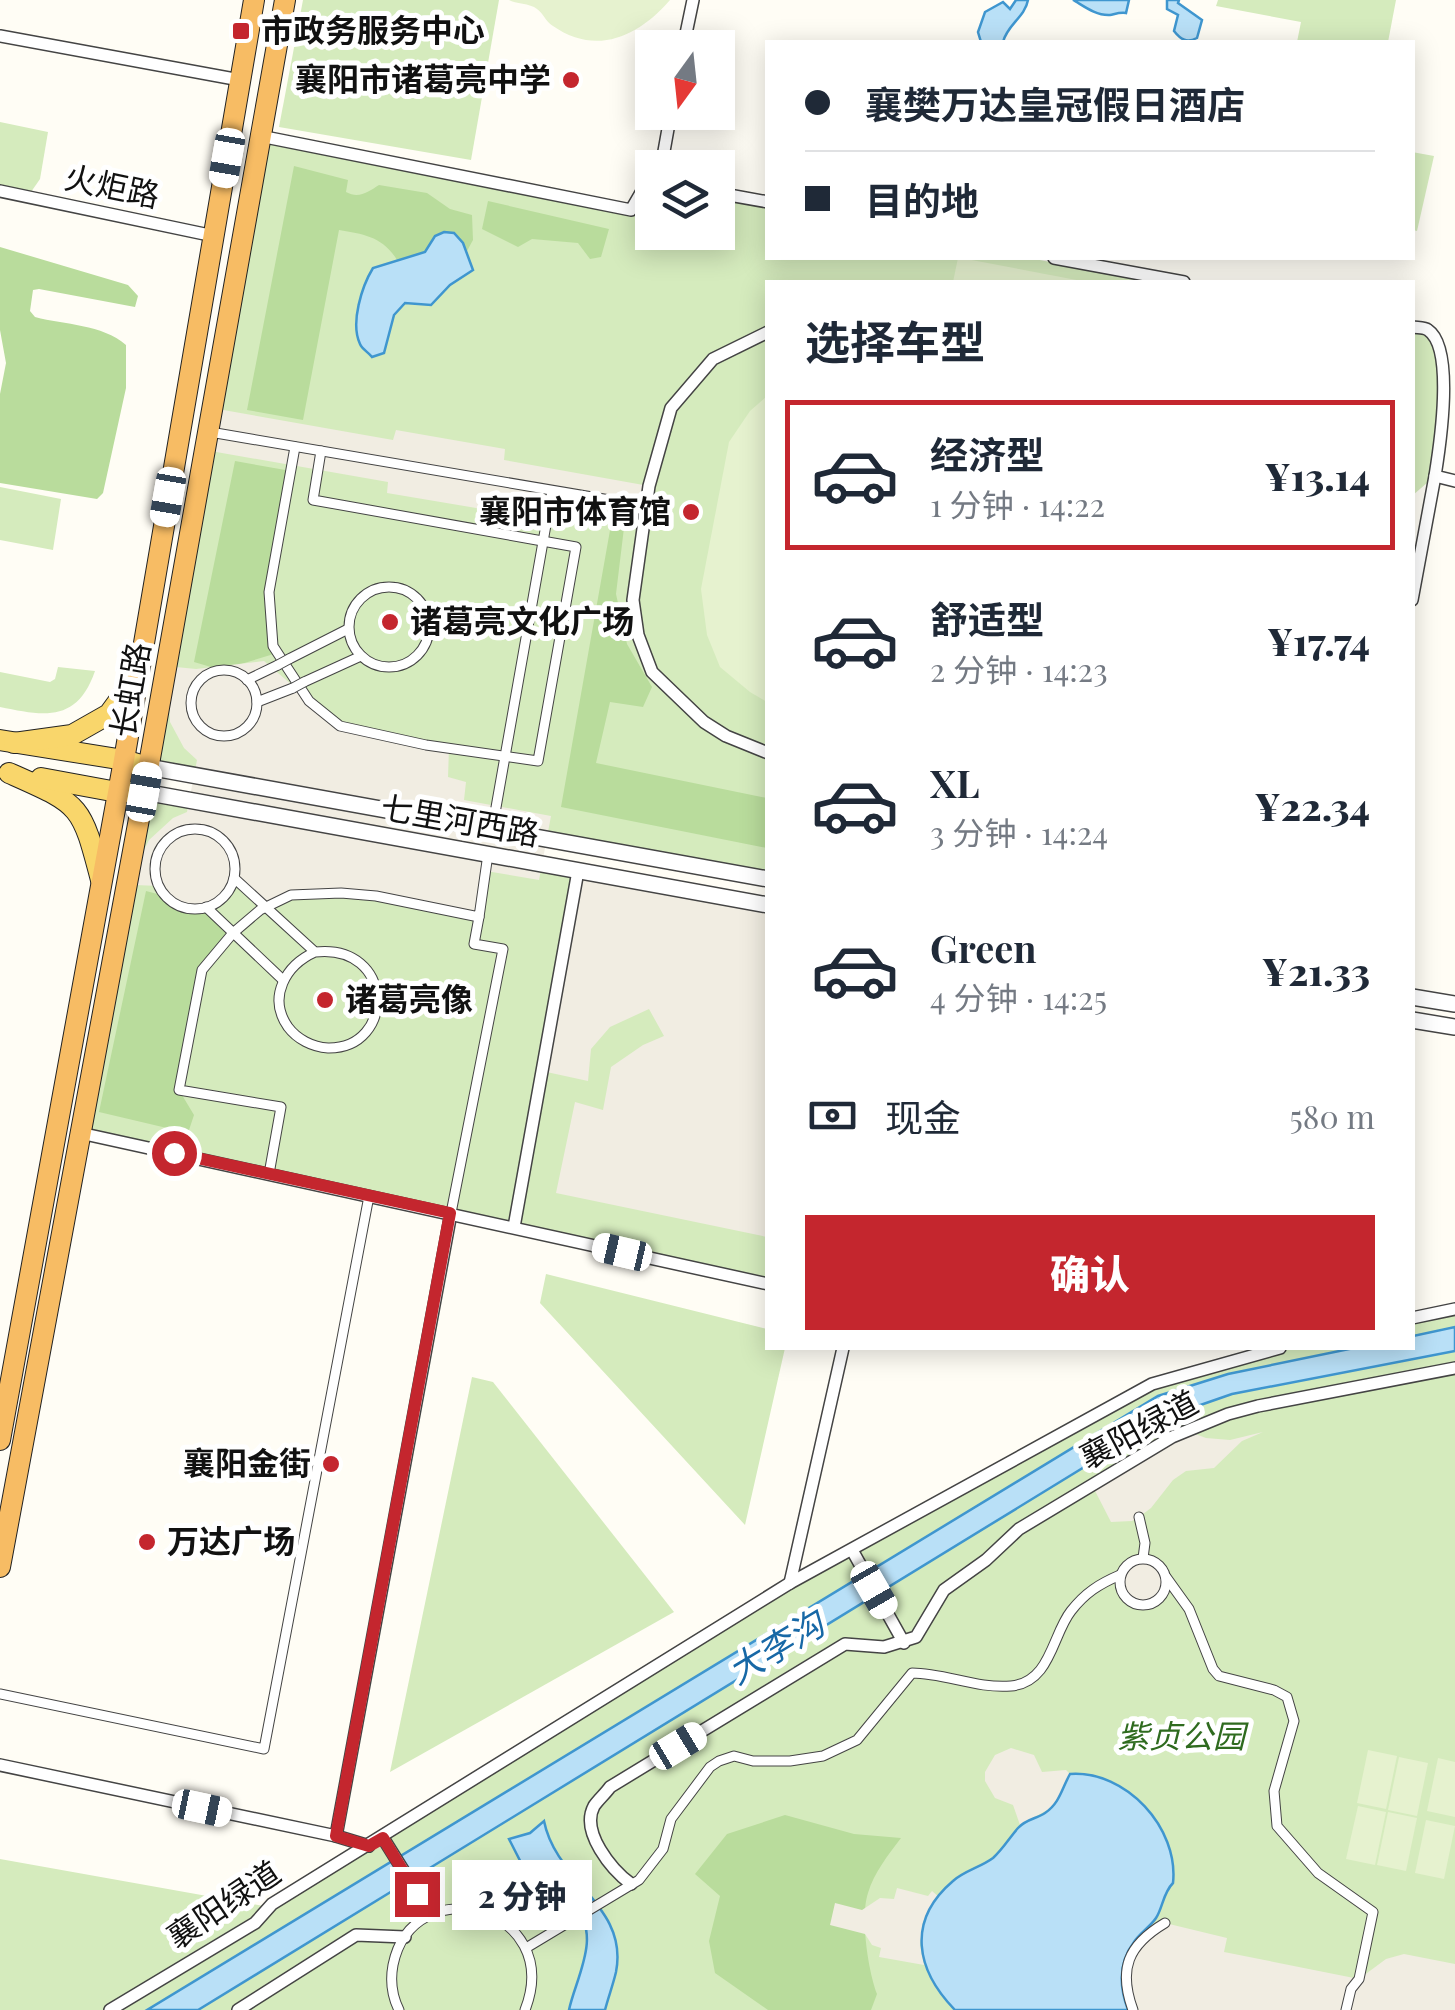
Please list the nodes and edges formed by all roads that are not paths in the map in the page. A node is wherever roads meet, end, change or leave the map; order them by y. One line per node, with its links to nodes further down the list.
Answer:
1 (254, 0): 6 (highway, 长虹路)
2 (285, 0): 7 (highway, 长虹路)
3 (692, 0): 4 (street)
4 (687, 30)
5 (0, 36): 6 (street)
6 (240, 80): 12 (highway, 长虹路)
7 (260, 136): 11 (street); 17 (highway, 长虹路)
8 (0, 192): 12 (street, 火炬路)
9 (735, 196): 10 (street)
10 (765, 201)
11 (635, 203)
12 (214, 236): 28 (highway, 长虹路)
13 (1065, 260): 14 (street)
14 (1173, 280)
15 (1415, 328): 20 (street)
16 (765, 334): 23 (street)
17 (208, 432): 18 (street); 35 (highway, 长虹路)
18 (294, 447): 19 (street); 33 (street)
19 (321, 451): 22 (street); 24 (street)
20 (1435, 476): 21 (street); 25 (street)
21 (1455, 481)
22 (552, 491): 23 (street); 24 (street)
23 (645, 506): 32 (street)
24 (544, 541): 33 (street); 33 (street)
25 (1415, 584)
26 (348, 628): 27 (street); 27 (street); 29 (street, bridge)
27 (361, 656): 30 (street, bridge)
28 (139, 673): 31 (main road); 34 (highway, 长虹路)
29 (248, 680): 30 (street); 30 (street)
30 (257, 702)
31 (7, 742): 34 (main road)
32 (765, 752)
33 (505, 756): 39 (street)
34 (124, 760): 35 (main road); 37 (highway, 长虹路)
35 (148, 767): 38 (highway, 长虹路); 39 (street, 七里河西路)
36 (4, 772): 37 (main road); 44 (main road)
37 (117, 792): 38 (main road); 44 (highway, 长虹路)
38 (144, 792): 40 (street, 七里河西路); 56 (highway, 长虹路)
39 (492, 830): 43 (street, 七里河西路)
40 (488, 854): 41 (street, 七里河西路); 48 (street)
41 (578, 870): 45 (street, 七里河西路); 60 (street)
42 (234, 878): 46 (street); 47 (street); 47 (street)
43 (765, 879)
44 (101, 880): 67 (highway, 长虹路)
45 (765, 904)
46 (266, 907): 48 (street); 49 (street); 50 (street)
47 (206, 908): 49 (street)
48 (479, 917): 59 (street)
49 (233, 933): 51 (street); 57 (street)
50 (315, 952): 51 (street); 51 (street)
51 (284, 980)
52 (1415, 997): 53 (street)
53 (1455, 1004)
54 (1415, 1020): 55 (street)
55 (1455, 1027)
56 (80, 1133): 57 (street); 72 (highway, 长虹路)
57 (269, 1174): 58 (street)
58 (370, 1196): 59 (street); 77 (street)
59 (450, 1213): 60 (street); 79 (street)
60 (514, 1227): 61 (street)
61 (765, 1283)
62 (1455, 1308): 63 (street)
63 (1415, 1317)
64 (843, 1350): 75 (street)
65 (1273, 1350): 70 (street, 襄阳绿道)
66 (1455, 1368): 76 (street, 襄阳绿道)
67 (2, 1413): 68 (highway, 长虹路)
68 (0, 1440)
69 (1139, 1517): 71 (street)
70 (853, 1553): 75 (street, 襄阳绿道); 76 (street)
71 (1144, 1558): 73 (street); 74 (street)
72 (0, 1567)
73 (1120, 1575): 74 (street); 82 (street)
74 (1166, 1577): 92 (street)
75 (790, 1584): 80 (street, 襄阳绿道)
76 (904, 1643): 82 (street)
77 (0, 1694)
78 (0, 1766): 79 (street)
79 (336, 1836): 81 (street)
80 (384, 1839): 81 (street, 襄阳绿道); 83 (street)
81 (369, 1846): 87 (street, 襄阳绿道)
82 (631, 1884): 86 (street)
83 (431, 1915): 85 (street); 86 (street)
84 (1166, 1923): 91 (street)
85 (404, 1937): 88 (street); 89 (street)
86 (526, 1948): 90 (street)
87 (110, 2010)
88 (238, 2010)
89 (399, 2010)
90 (525, 2010)
91 (1132, 2010)
92 (1346, 2010)

